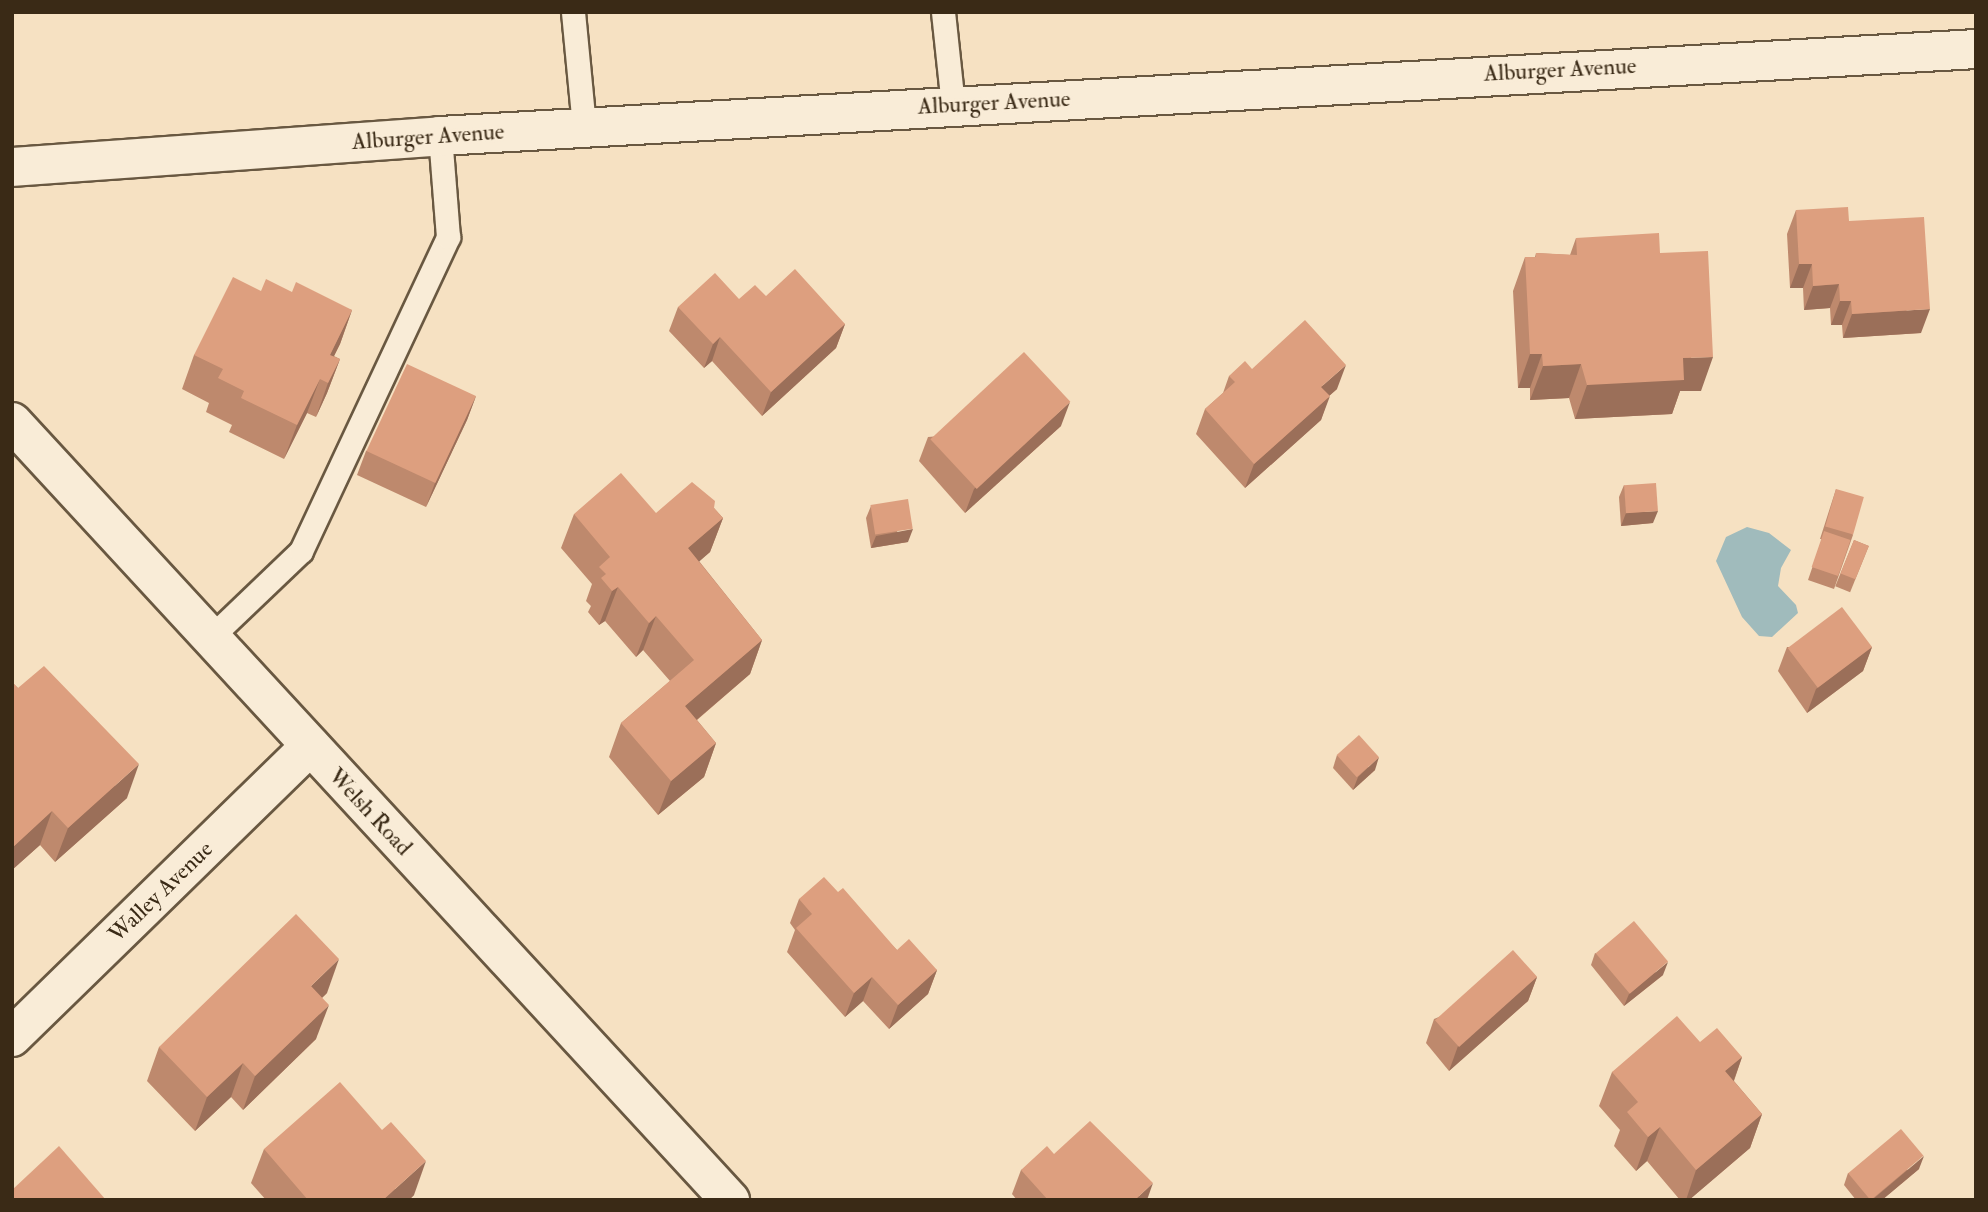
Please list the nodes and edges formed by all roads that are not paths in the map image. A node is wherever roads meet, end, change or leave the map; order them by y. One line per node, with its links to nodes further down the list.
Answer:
1 (573, 12): 5 (lane)
2 (943, 12): 4 (lane)
3 (1976, 49): 4 (street, Alburger Avenue)
4 (953, 106): 5 (street, Alburger Avenue)
5 (584, 127): 6 (street, Alburger Avenue)
6 (440, 136): 7 (street, Alburger Avenue); 9 (lane)
7 (12, 167)
8 (12, 422): 9 (street, Welsh Road)
9 (211, 637): 10 (street, Welsh Road)
10 (310, 746): 11 (street, Walley Avenue); 12 (street, Welsh Road)
11 (12, 1037)
12 (730, 1200)

